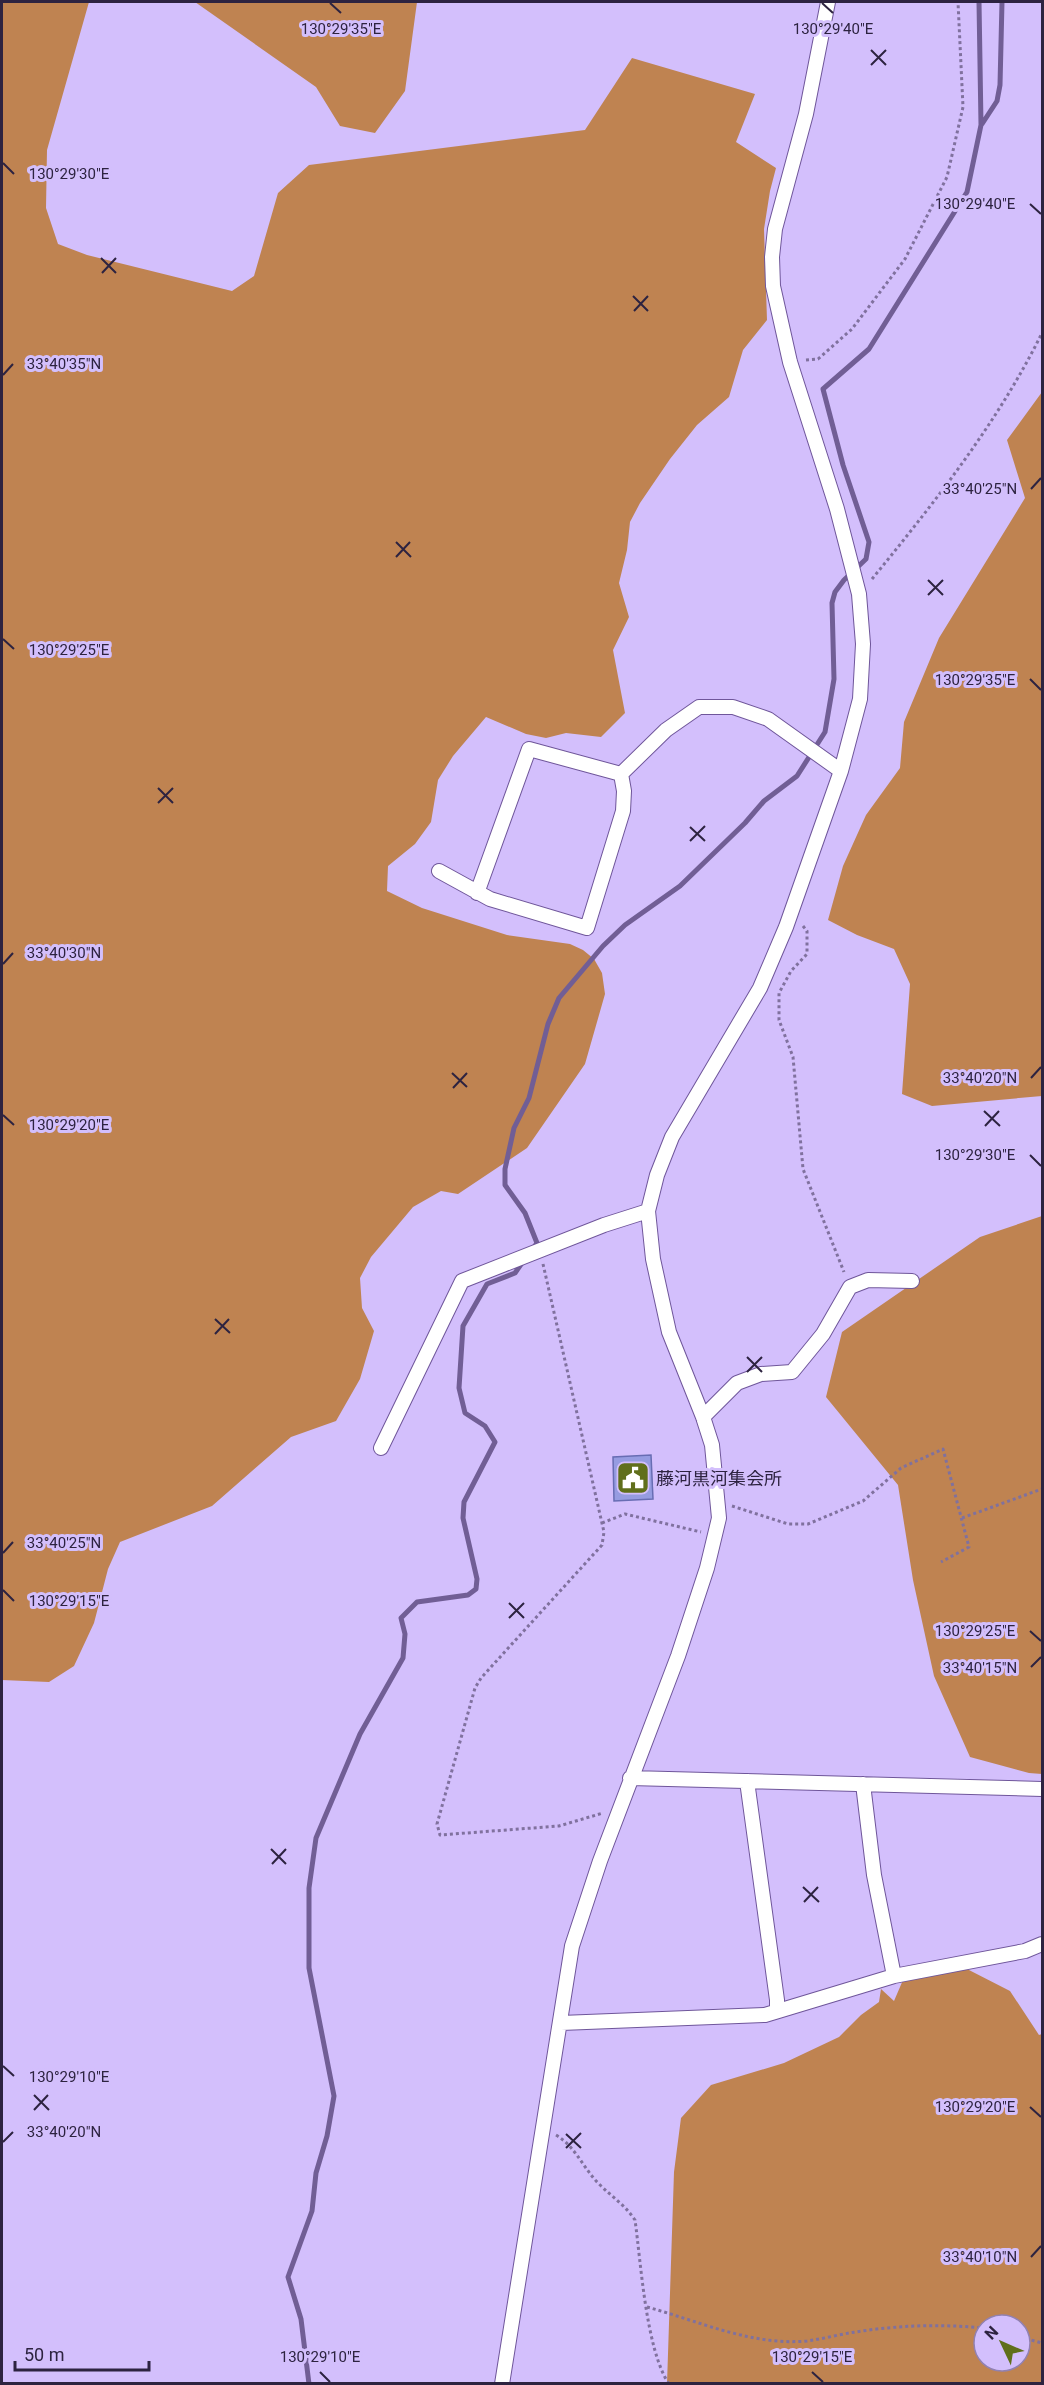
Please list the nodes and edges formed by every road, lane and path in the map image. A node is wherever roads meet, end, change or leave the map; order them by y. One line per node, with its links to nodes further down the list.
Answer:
1 (828, 2): 4 (street)
2 (958, 2): 4 (path)
3 (1042, 333): 5 (path)
4 (790, 362): 5 (street)
5 (859, 594): 6 (street)
6 (841, 771): 7 (street); 10 (street)
7 (621, 774): 9 (street); 9 (street)
8 (439, 871): 9 (street)
9 (477, 893)
10 (790, 914): 11 (street); 14 (path)
11 (648, 1211): 12 (street); 15 (street)
12 (538, 1252): 16 (street); 20 (path)
13 (912, 1281): 14 (street)
14 (850, 1287): 15 (street)
15 (703, 1417): 18 (street)
16 (381, 1448)
17 (1042, 1489): 19 (path)
18 (718, 1502): 19 (path); 21 (street)
19 (962, 1518): 22 (path)
20 (602, 1523): 21 (path); 27 (path)
21 (715, 1535): 23 (street)
22 (941, 1562)
23 (630, 1778): 24 (street); 27 (street)
24 (747, 1780): 25 (street); 30 (street)
25 (863, 1784): 26 (street); 29 (street)
26 (1042, 1789)
27 (617, 1814): 31 (street)
28 (1042, 1944): 29 (street)
29 (894, 1976): 30 (street)
30 (777, 2011): 31 (street)
31 (561, 2023): 32 (street)
32 (544, 2128): 33 (path); 35 (street)
33 (647, 2307): 34 (path); 36 (path)
34 (972, 2327)
35 (502, 2384)
36 (669, 2384)

